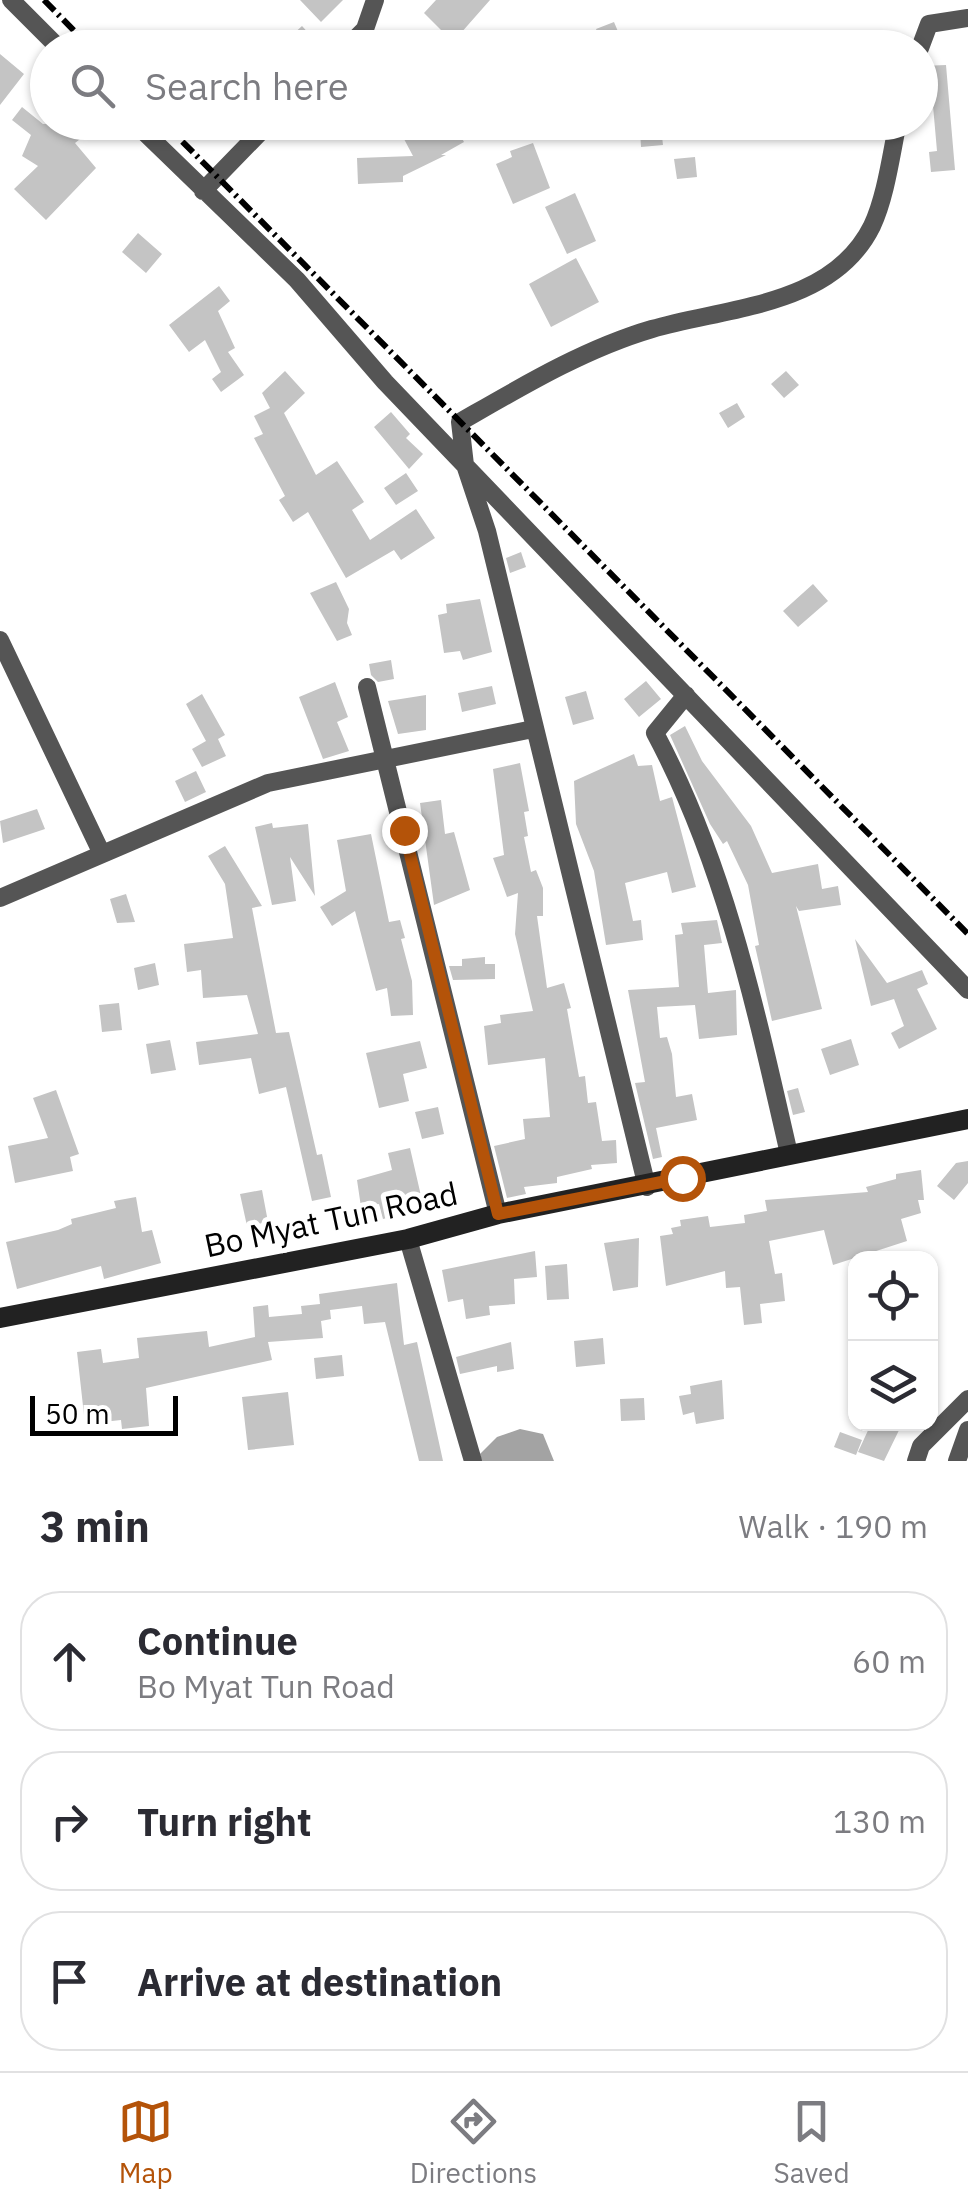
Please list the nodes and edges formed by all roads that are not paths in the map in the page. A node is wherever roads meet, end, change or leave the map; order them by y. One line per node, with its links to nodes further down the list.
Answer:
1 (12, 0): 4 (street)
2 (375, 0): 5 (street)
3 (968, 18): 6 (street)
4 (41, 30)
5 (364, 30)
6 (927, 30)
7 (152, 140): 10 (street)
8 (253, 140): 10 (street)
9 (894, 140): 11 (street)
10 (203, 192): 11 (street)
11 (465, 465): 14 (street); 15 (street)
12 (0, 640): 17 (street)
13 (367, 687): 16 (street)
14 (686, 695): 19 (street); 21 (street)
15 (533, 729): 16 (street); 22 (street)
16 (387, 760): 17 (street); 23 (street)
17 (101, 852): 18 (street)
18 (0, 898)
19 (968, 990)
20 (968, 1119): 21 (main road, Bo Myat Tun Road)
21 (788, 1154): 22 (main road, Bo Myat Tun Road)
22 (647, 1187): 23 (main road, Bo Myat Tun Road)
23 (498, 1214): 24 (main road, Bo Myat Tun Road)
24 (408, 1238): 25 (main road, Bo Myat Tun Road); 28 (street)
25 (0, 1318)
26 (968, 1398): 29 (street)
27 (968, 1430): 30 (street)
28 (473, 1461)
29 (916, 1461)
30 (956, 1461)

